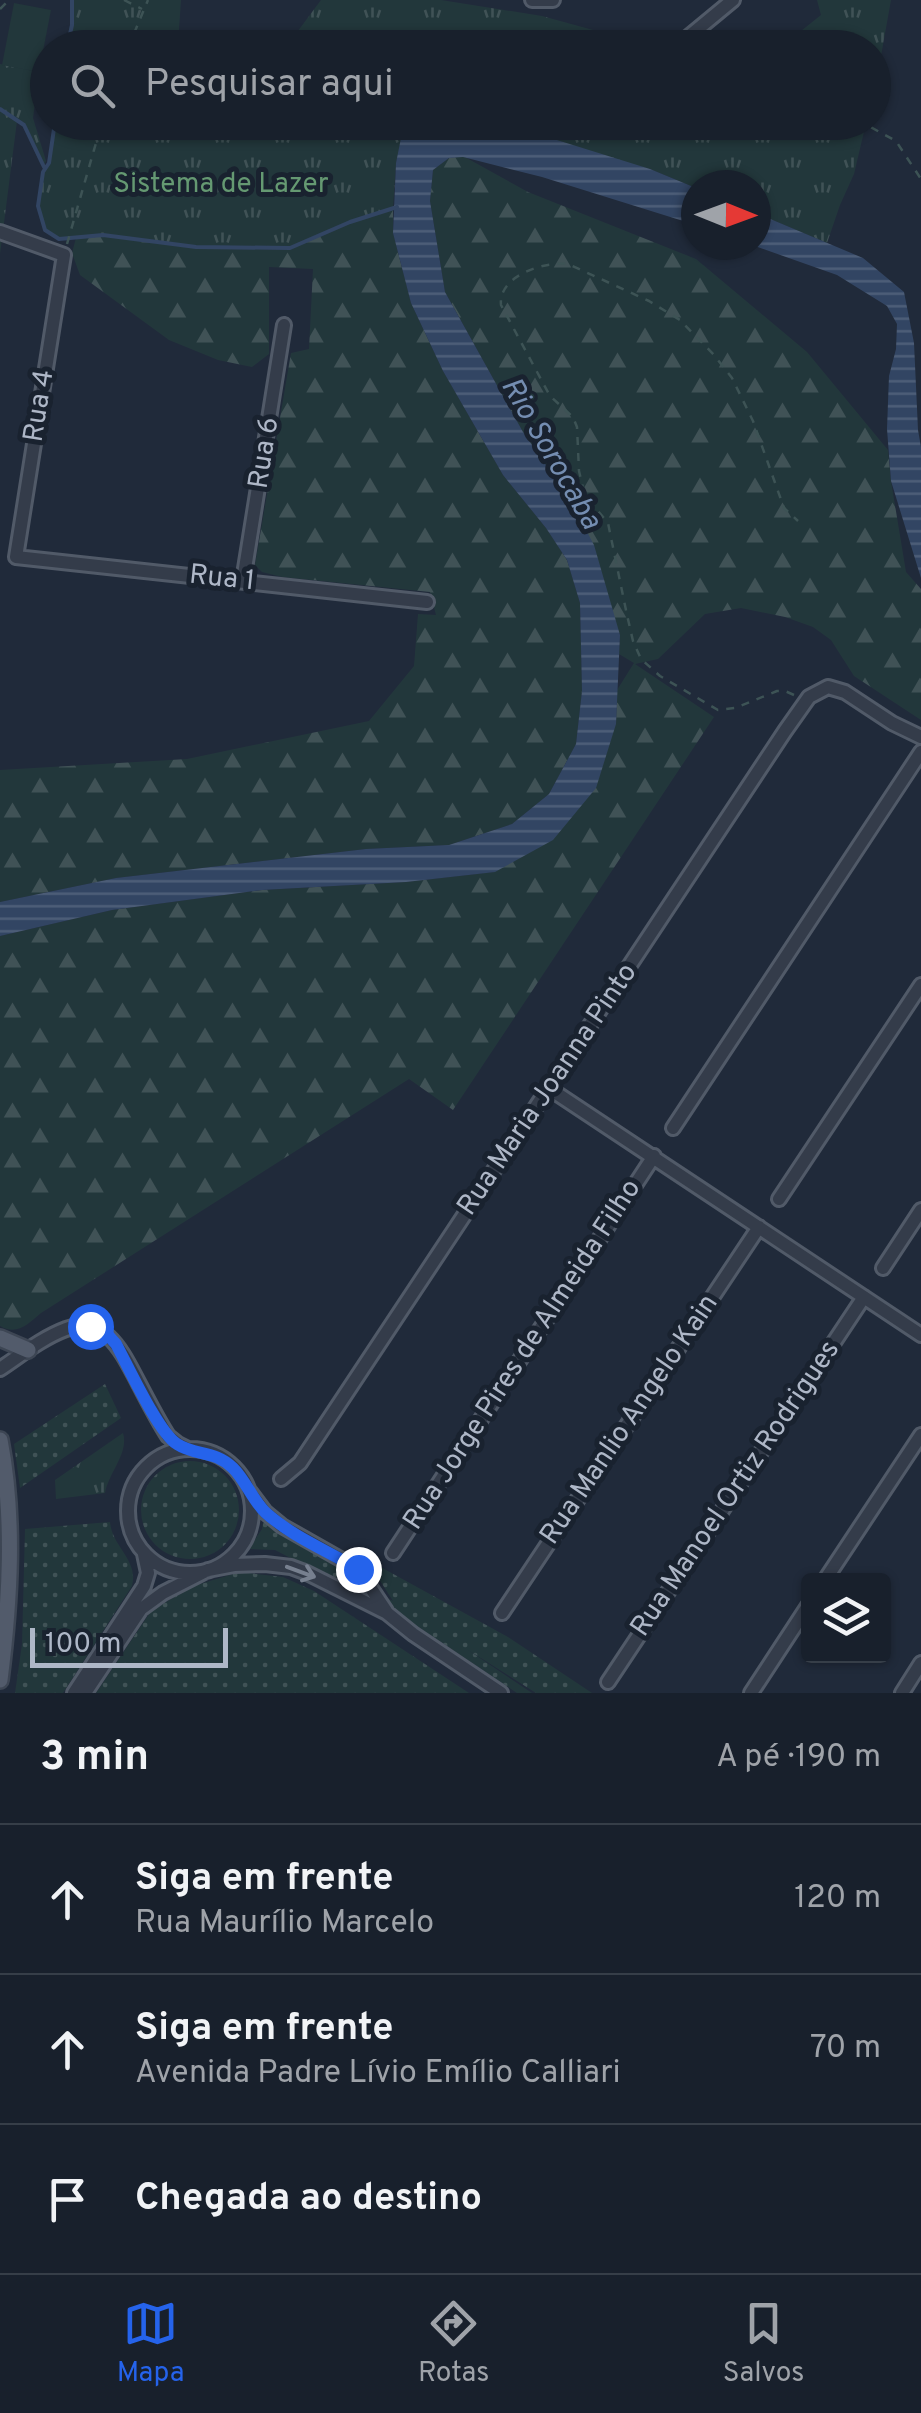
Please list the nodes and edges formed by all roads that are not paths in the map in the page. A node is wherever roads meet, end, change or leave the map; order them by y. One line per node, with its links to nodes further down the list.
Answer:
1 (532, 0): 2 (street)
2 (553, 0)
3 (733, 0): 4 (street)
4 (697, 30)
5 (0, 232): 7 (street, Rua 4)
6 (284, 325): 8 (street, Rua 6)
7 (16, 557): 8 (street, Rua 1)
8 (243, 580): 9 (street, Rua 1)
9 (427, 602)
10 (921, 737): 13 (street, Rua Maria Joanna Pinto)
11 (921, 752): 14 (street)
12 (921, 984): 16 (street)
13 (550, 1088): 15 (street); 28 (street, Rua Maria Joanna Pinto)
14 (673, 1128)
15 (654, 1156): 18 (street); 31 (street, Rua Jorge Pires de Almeida Filho)
16 (778, 1199)
17 (921, 1210): 19 (street)
18 (759, 1228): 20 (street); 34 (street, Rua Manlio Angelo Kain)
19 (882, 1268)
20 (864, 1297): 21 (street); 39 (street, Rua Manoel Ortiz Rodrigues)
21 (921, 1335)
22 (0, 1338): 23 (main road)
23 (28, 1350): 24 (street); 27 (street)
24 (0, 1369)
25 (921, 1435): 33 (street)
26 (0, 1440): 38 (main road)
27 (190, 1450): 29 (street); 30 (street)
28 (281, 1479)
29 (245, 1485): 32 (street); 35 (street)
30 (143, 1551): 32 (street); 41 (street)
31 (393, 1554)
32 (208, 1570): 35 (street, one-way to 35); 42 (street)
33 (830, 1573)
34 (502, 1613)
35 (388, 1614): 43 (street)
36 (801, 1617): 44 (street)
37 (921, 1664): 45 (street)
38 (0, 1677): 40 (street)
39 (608, 1682)
40 (4, 1693)
41 (74, 1693)
42 (86, 1693)
43 (502, 1693)
44 (751, 1693)
45 (902, 1693)

